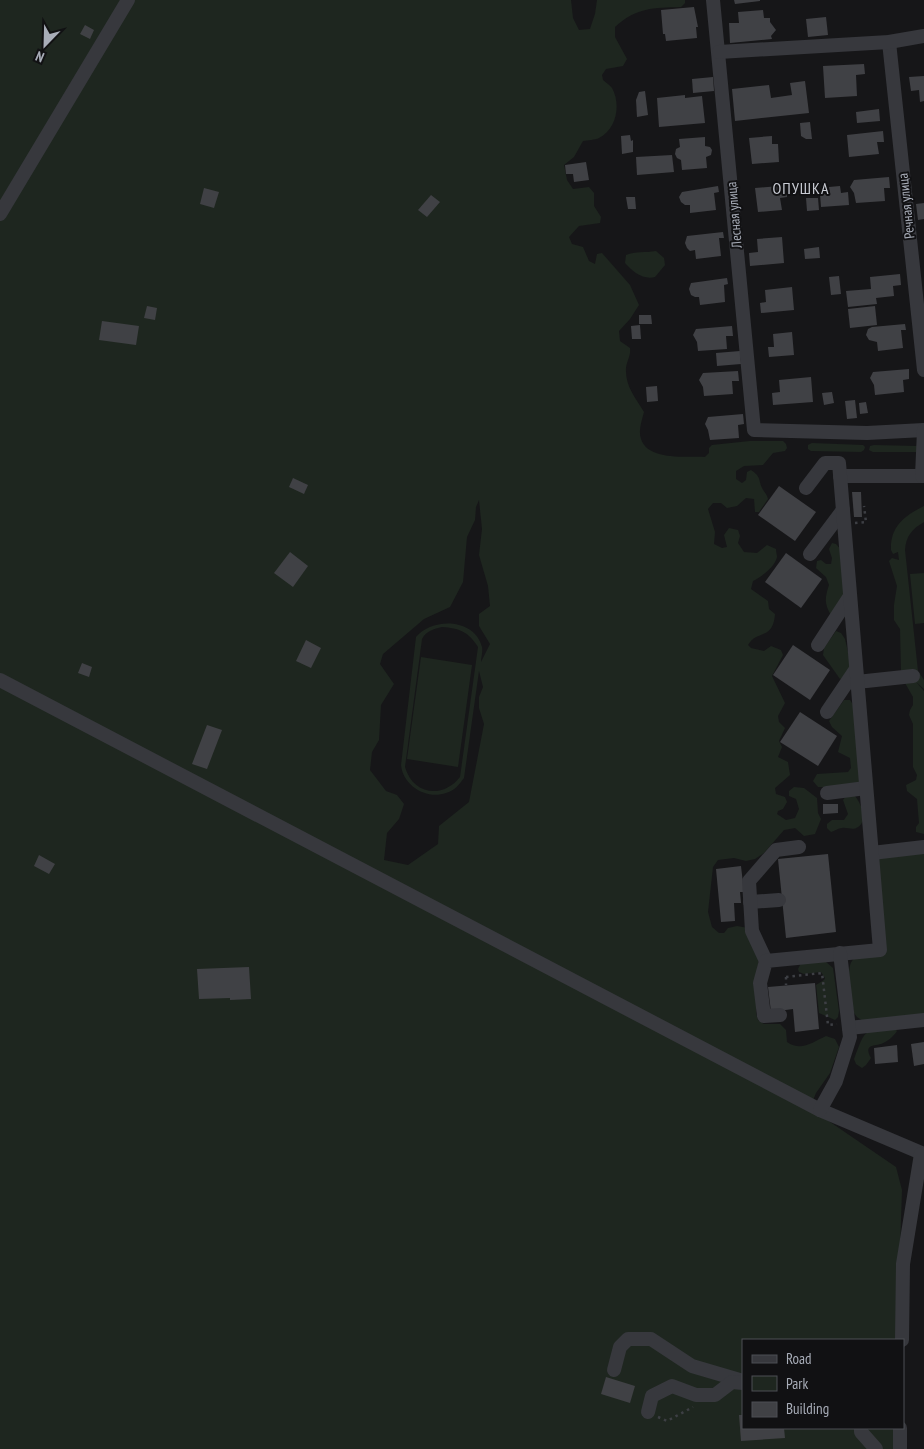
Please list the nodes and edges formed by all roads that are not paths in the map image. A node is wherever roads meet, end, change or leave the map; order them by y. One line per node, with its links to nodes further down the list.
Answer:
1 (128, 0): 6 (street)
2 (713, 0): 5 (street, Лесная улица)
3 (924, 36): 4 (street)
4 (889, 42): 5 (street); 7 (street, Речная улица)
5 (719, 52): 8 (street, Лесная улица)
6 (0, 214)
7 (924, 370)
8 (924, 430): 10 (street)
9 (840, 476): 10 (street); 11 (street); 12 (street)
10 (923, 476)
11 (806, 488)
12 (843, 510): 13 (street); 14 (street)
13 (810, 554)
14 (850, 596): 15 (street); 16 (street)
15 (818, 645)
16 (857, 676): 17 (street); 19 (street); 20 (street)
17 (913, 676)
18 (0, 680): 32 (street)
19 (827, 712)
20 (866, 788): 21 (street); 24 (street)
21 (827, 793)
22 (924, 847): 24 (street)
23 (799, 848): 26 (street)
24 (872, 853): 27 (street)
25 (779, 900): 26 (street)
26 (750, 902): 28 (street)
27 (840, 953): 28 (street); 31 (street)
28 (766, 961): 29 (street)
29 (780, 1015)
30 (924, 1020): 31 (street)
31 (848, 1026): 32 (street)
32 (820, 1110): 33 (street)
33 (922, 1154): 34 (street)
34 (902, 1339)
35 (614, 1370): 36 (street)
36 (742, 1382)
37 (742, 1382): 38 (street)
38 (648, 1412)
39 (861, 1429): 41 (street)
40 (900, 1429): 42 (street)
41 (876, 1449)
42 (900, 1449)

